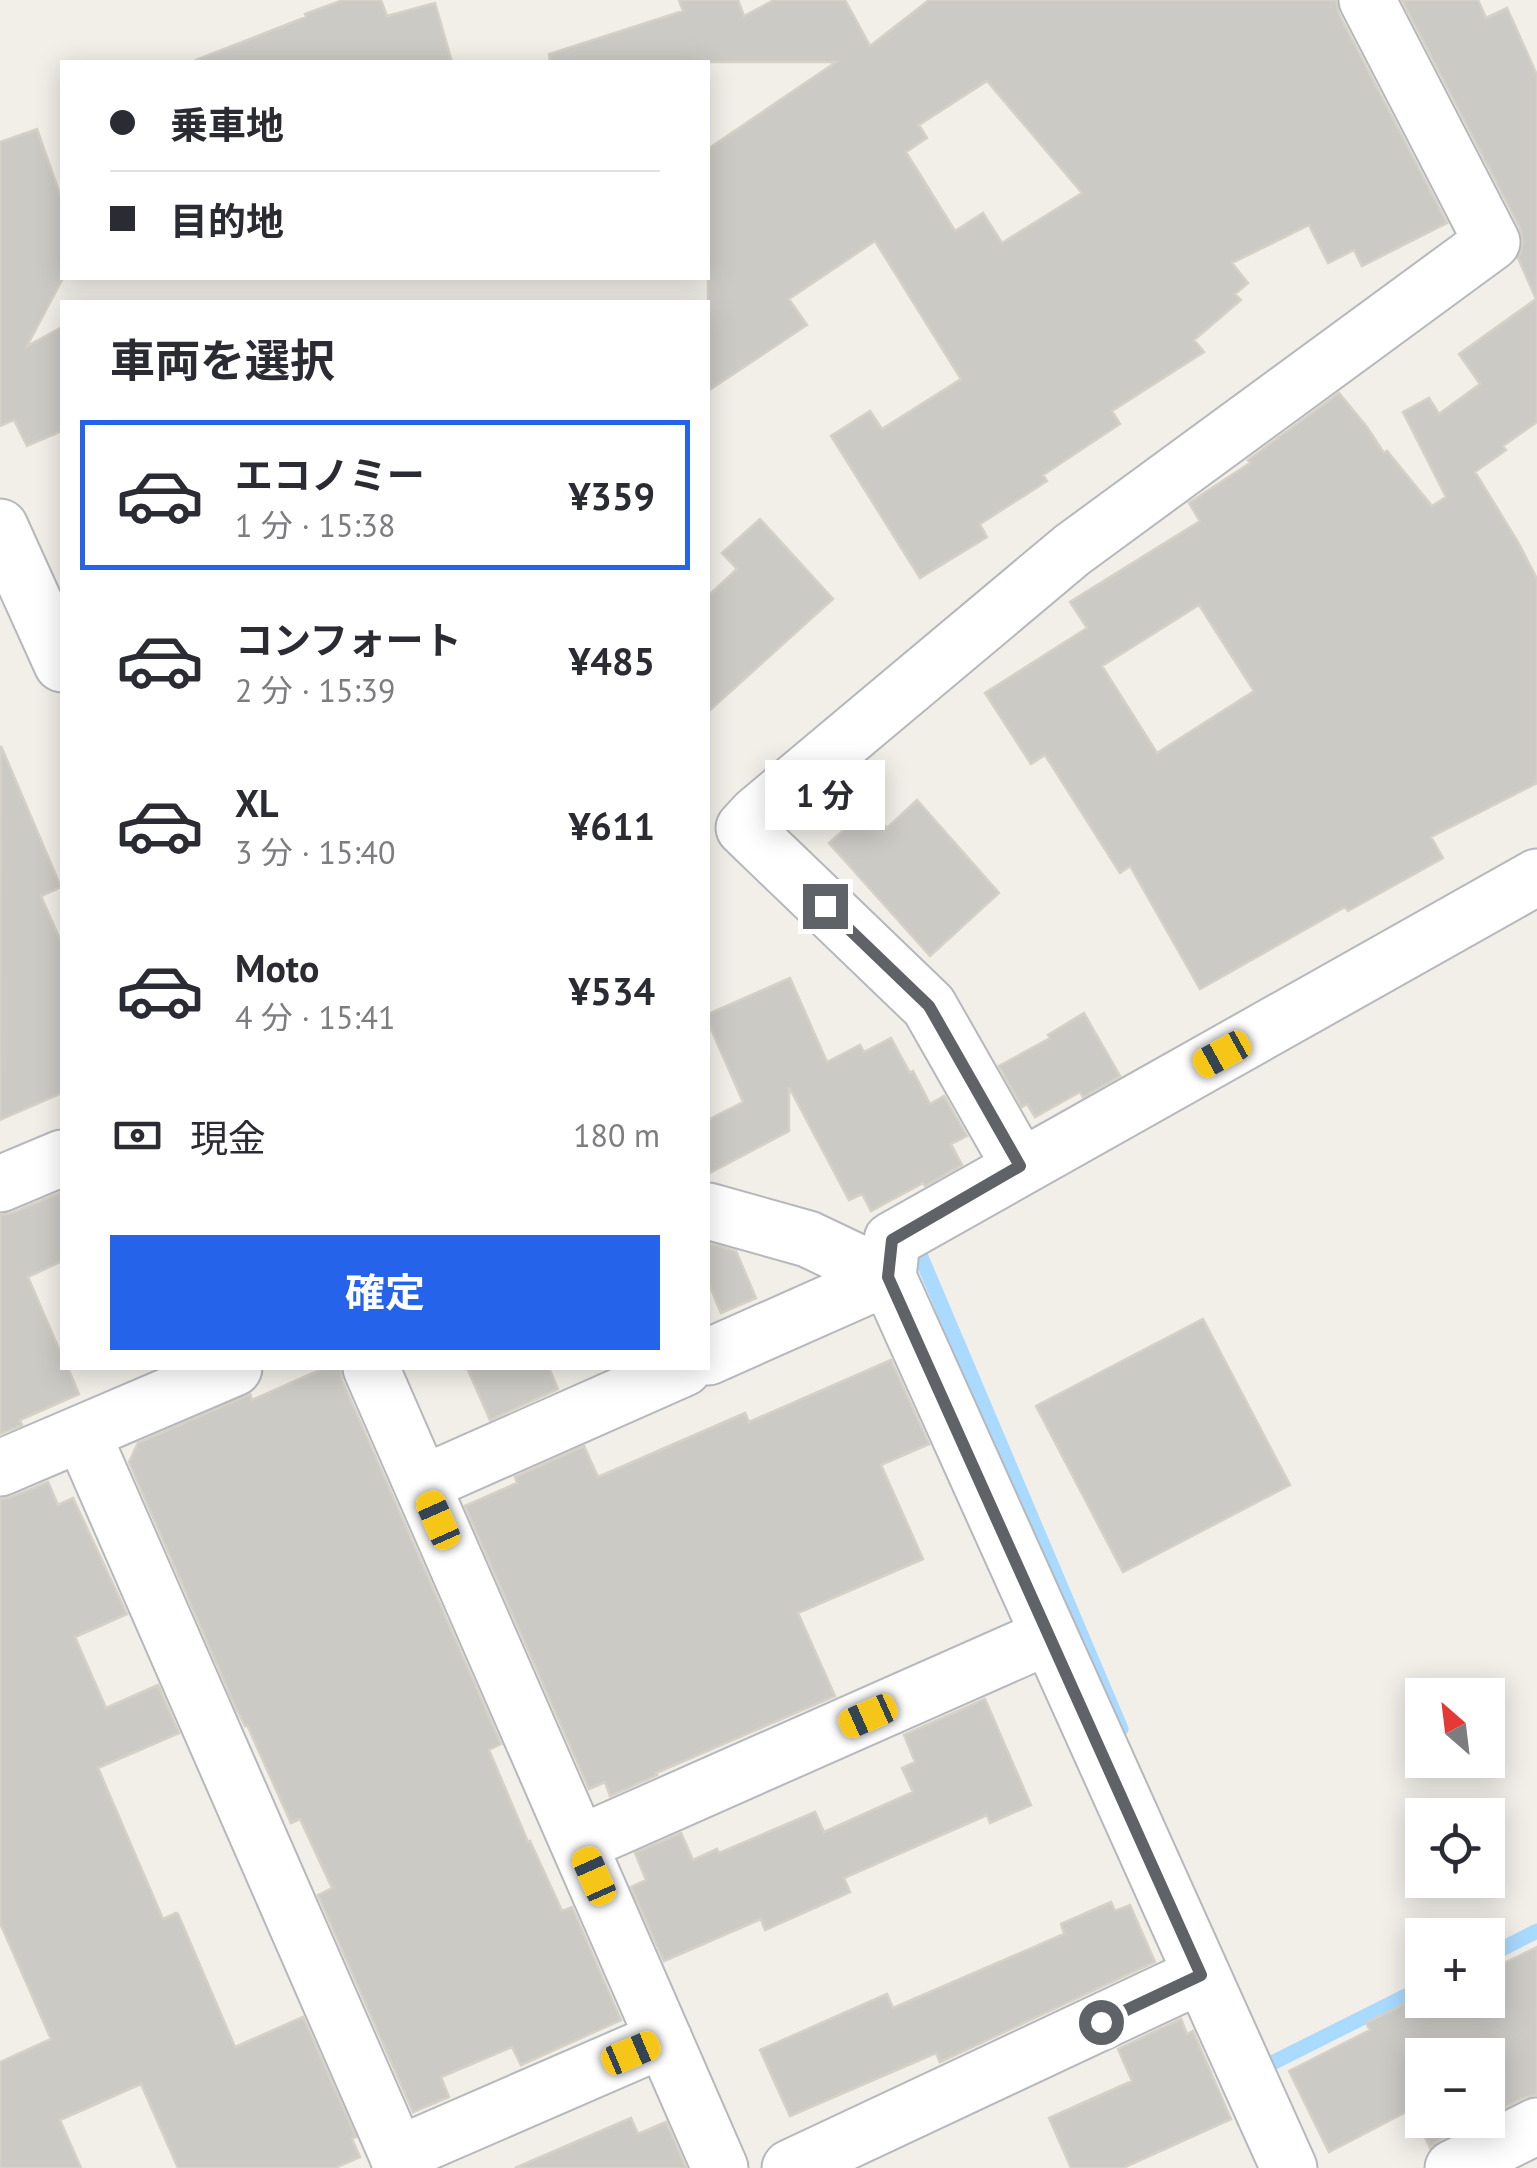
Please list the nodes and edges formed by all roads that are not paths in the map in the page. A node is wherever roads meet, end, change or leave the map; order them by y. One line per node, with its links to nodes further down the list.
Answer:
1 (1367, 0): 6 (street)
2 (0, 527): 3 (street)
3 (60, 660)
4 (1537, 877): 6 (street)
5 (60, 1159): 7 (street)
6 (1020, 1166): 9 (street)
7 (0, 1184)
8 (710, 1211): 9 (street)
9 (888, 1277): 10 (street); 17 (street)
10 (710, 1356)
11 (229, 1370): 14 (street)
12 (372, 1370): 16 (street)
13 (679, 1370): 16 (street)
14 (82, 1433): 15 (street); 22 (street)
15 (0, 1468)
16 (422, 1484): 18 (street)
17 (1049, 1636): 18 (street); 19 (street)
18 (579, 1844): 20 (street)
19 (1201, 1975): 24 (street); 25 (street)
20 (664, 2039): 22 (street); 23 (street)
21 (1537, 2126): 26 (street)
22 (400, 2162)
23 (720, 2168)
24 (790, 2168)
25 (1289, 2168)
26 (1453, 2168)

